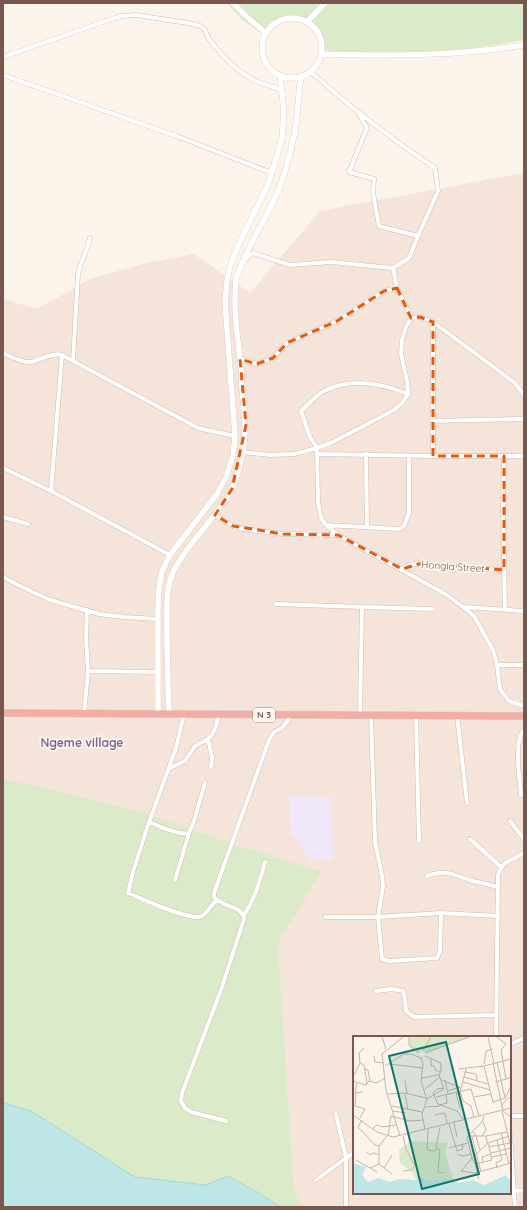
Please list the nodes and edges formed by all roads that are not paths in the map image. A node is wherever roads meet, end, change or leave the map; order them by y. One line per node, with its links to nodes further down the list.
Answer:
1 (233, 3): 4 (main road)
2 (325, 3): 3 (main road)
3 (307, 22): 4 (main road); 6 (main road)
4 (266, 33): 10 (main road)
5 (524, 45): 6 (main road)
6 (322, 54): 8 (main road)
7 (3, 57): 12 (street)
8 (311, 72): 11 (main road); 13 (street)
9 (3, 75): 14 (street)
10 (280, 76): 11 (main road); 12 (main road)
11 (301, 77): 17 (main road)
12 (282, 90): 14 (main road)
13 (359, 114): 15 (street); 15 (street)
14 (272, 172): 30 (main road)
15 (418, 236): 18 (street)
16 (90, 238): 25 (street)
17 (244, 260): 18 (street); 24 (main road)
18 (393, 268): 19 (street)
19 (397, 288): 20 (street); 24 (street)
20 (411, 318): 21 (street); 26 (street)
21 (433, 322): 27 (street); 29 (street)
22 (3, 353): 23 (street)
23 (62, 355): 25 (street); 40 (street)
24 (240, 359): 32 (main road)
25 (74, 361): 30 (street)
26 (408, 394): 31 (street); 31 (street)
27 (524, 395)
28 (524, 420): 29 (street)
29 (432, 421): 36 (street)
30 (235, 436): 47 (main road)
31 (317, 448): 32 (street); 33 (street)
32 (242, 452): 41 (main road)
33 (317, 454): 34 (street); 44 (street)
34 (366, 454): 35 (street); 45 (street)
35 (409, 456): 36 (street); 45 (street)
36 (433, 456): 37 (street)
37 (504, 456): 38 (street); 49 (street)
38 (524, 456)
39 (3, 468): 40 (street)
40 (51, 492): 47 (street)
41 (215, 515): 46 (street); 67 (main road)
42 (3, 517): 43 (street)
43 (28, 524)
44 (326, 525): 45 (street); 46 (street)
45 (367, 527)
46 (338, 535): 48 (street)
47 (170, 555): 58 (main road)
48 (402, 569): 49 (street, Hongla Street); 53 (street)
49 (504, 570): 55 (street)
50 (3, 577): 56 (street)
51 (276, 604): 52 (street)
52 (362, 607): 54 (street); 72 (street)
53 (463, 607): 55 (street); 59 (street)
54 (433, 609)
55 (505, 609): 57 (street)
56 (87, 610): 58 (street); 61 (street)
57 (524, 610)
58 (157, 620): 62 (main road)
59 (497, 665): 60 (street); 63 (street)
60 (524, 665)
61 (88, 671): 62 (street); 65 (street)
62 (158, 672): 66 (main road)
63 (524, 706)
64 (3, 713): 65 (highway, N 3)
65 (84, 714): 66 (highway, N 3)
66 (158, 714): 67 (highway, N 3)
67 (169, 714): 68 (highway, N 3)
68 (184, 714): 69 (highway, N 3); 79 (street)
69 (219, 714): 71 (highway, N 3); 77 (street)
70 (416, 714): 73 (highway, N 3); 74 (highway, N 3); 88 (street)
71 (292, 715): 72 (highway, N 3); 95 (street)
72 (360, 715): 73 (highway, N 3)
73 (371, 715): 100 (street)
74 (457, 715): 75 (highway, N 3); 82 (street)
75 (524, 716)
76 (524, 730): 81 (street)
77 (208, 739): 78 (street); 79 (street)
78 (211, 767)
79 (168, 769): 84 (street)
80 (205, 783): 85 (street)
81 (521, 795)
82 (467, 803)
83 (510, 821): 87 (street)
84 (149, 822): 85 (street); 95 (street)
85 (189, 833): 93 (street)
86 (470, 839): 91 (street)
87 (524, 839)
88 (419, 841)
89 (523, 854): 91 (street)
90 (266, 862): 97 (street)
91 (501, 867): 94 (street)
92 (427, 876): 94 (street)
93 (175, 880)
94 (498, 887): 98 (street)
95 (216, 900): 97 (street)
96 (441, 913): 98 (street); 100 (street); 100 (street)
97 (244, 915): 109 (street)
98 (498, 916): 102 (street)
99 (325, 917): 100 (street)
100 (378, 917)
101 (376, 991): 102 (street)
102 (496, 1015): 103 (street)
103 (496, 1036)
104 (524, 1038): 105 (street)
105 (511, 1044)
106 (336, 1114): 111 (street)
107 (511, 1116): 108 (street)
108 (524, 1116)
109 (226, 1122)
110 (353, 1154): 111 (street)
111 (346, 1158): 113 (street); 116 (street)
112 (511, 1162): 114 (street)
113 (316, 1180)
114 (512, 1190): 115 (street); 117 (street)
115 (524, 1191)
116 (346, 1207)
117 (515, 1207)

